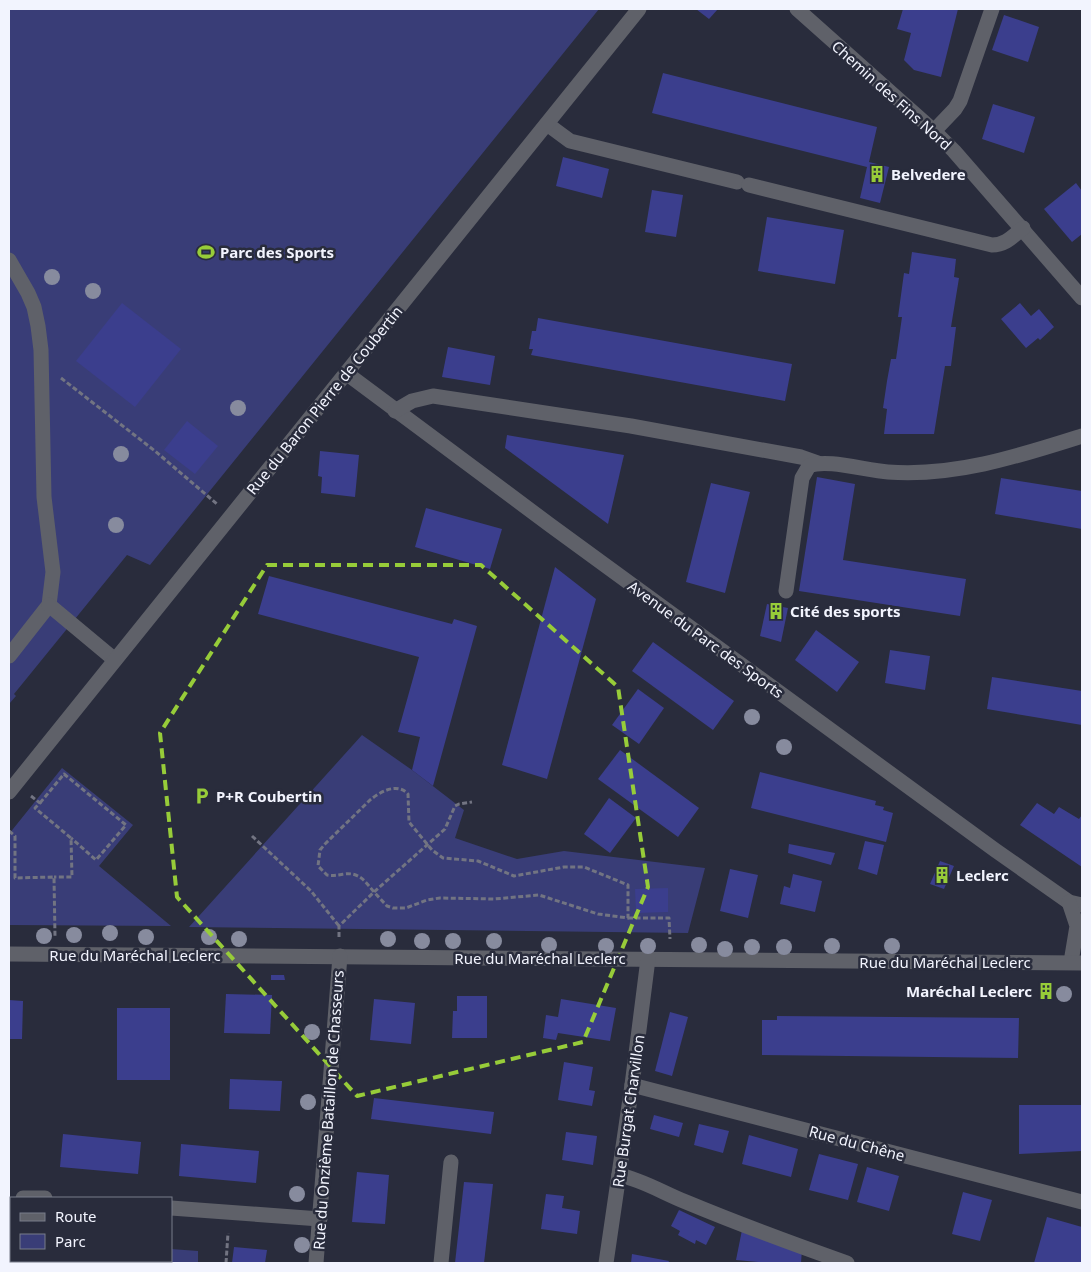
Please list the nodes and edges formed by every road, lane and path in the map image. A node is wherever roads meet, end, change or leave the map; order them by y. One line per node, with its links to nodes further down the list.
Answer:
1 (639, 9): 4 (street, Rue du Baron Pierre de Coubertin)
2 (797, 9): 5 (street, Chemin des Fins Nord)
3 (992, 9): 5 (street)
4 (547, 124): 6 (street); 10 (street, Rue du Baron Pierre de Coubertin)
5 (934, 131): 6 (street, Chemin des Fins Nord)
6 (1023, 228): 8 (street, Chemin des Fins Nord)
7 (9, 260): 9 (street)
8 (1082, 298)
9 (42, 364): 14 (path); 16 (street)
10 (346, 373): 11 (street, Avenue du Parc des Sports); 14 (street, Rue du Baron Pierre de Coubertin)
11 (395, 411): 13 (street); 28 (street, Avenue du Parc des Sports)
12 (1082, 436): 13 (street)
13 (818, 463): 15 (street)
14 (231, 516): 18 (street, Rue du Baron Pierre de Coubertin)
15 (786, 592)
16 (49, 605): 17 (street); 18 (street)
17 (9, 656)
18 (115, 660): 19 (street, Rue du Baron Pierre de Coubertin)
19 (12, 788): 21 (path)
20 (472, 802): 25 (path)
21 (40, 803): 24 (path); 24 (path)
22 (9, 831): 26 (path)
23 (252, 836): 30 (path)
24 (71, 838): 26 (path)
25 (426, 844): 27 (path); 27 (path); 29 (path)
26 (54, 877): 32 (path)
27 (374, 892): 29 (path); 30 (path)
28 (1076, 904): 36 (street, Avenue du Parc des Sports)
29 (628, 918): 35 (path)
30 (339, 926): 33 (path)
31 (9, 954): 32 (street, Rue du Maréchal Leclerc)
32 (55, 954): 33 (street, Rue du Maréchal Leclerc)
33 (340, 956): 34 (street, Rue du Maréchal Leclerc); 43 (street, Rue du Onzième Bataillon de Chasseurs)
34 (648, 959): 35 (street, Rue du Maréchal Leclerc); 37 (street, Rue Burgat Charvillon)
35 (670, 959): 36 (street, Rue du Maréchal Leclerc)
36 (1077, 963)
37 (632, 1085): 39 (street, Rue Burgat Charvillon); 40 (street, Rue du Chêne)
38 (452, 1162): 46 (street)
39 (619, 1175): 47 (street, Rue Burgat Charvillon); 48 (street)
40 (1082, 1202)
41 (172, 1208): 42 (street)
42 (229, 1212): 43 (street); 44 (path)
43 (320, 1219): 45 (street, Rue du Onzième Bataillon de Chasseurs)
44 (226, 1263)
45 (316, 1263)
46 (441, 1263)
47 (606, 1263)
48 (847, 1263)

